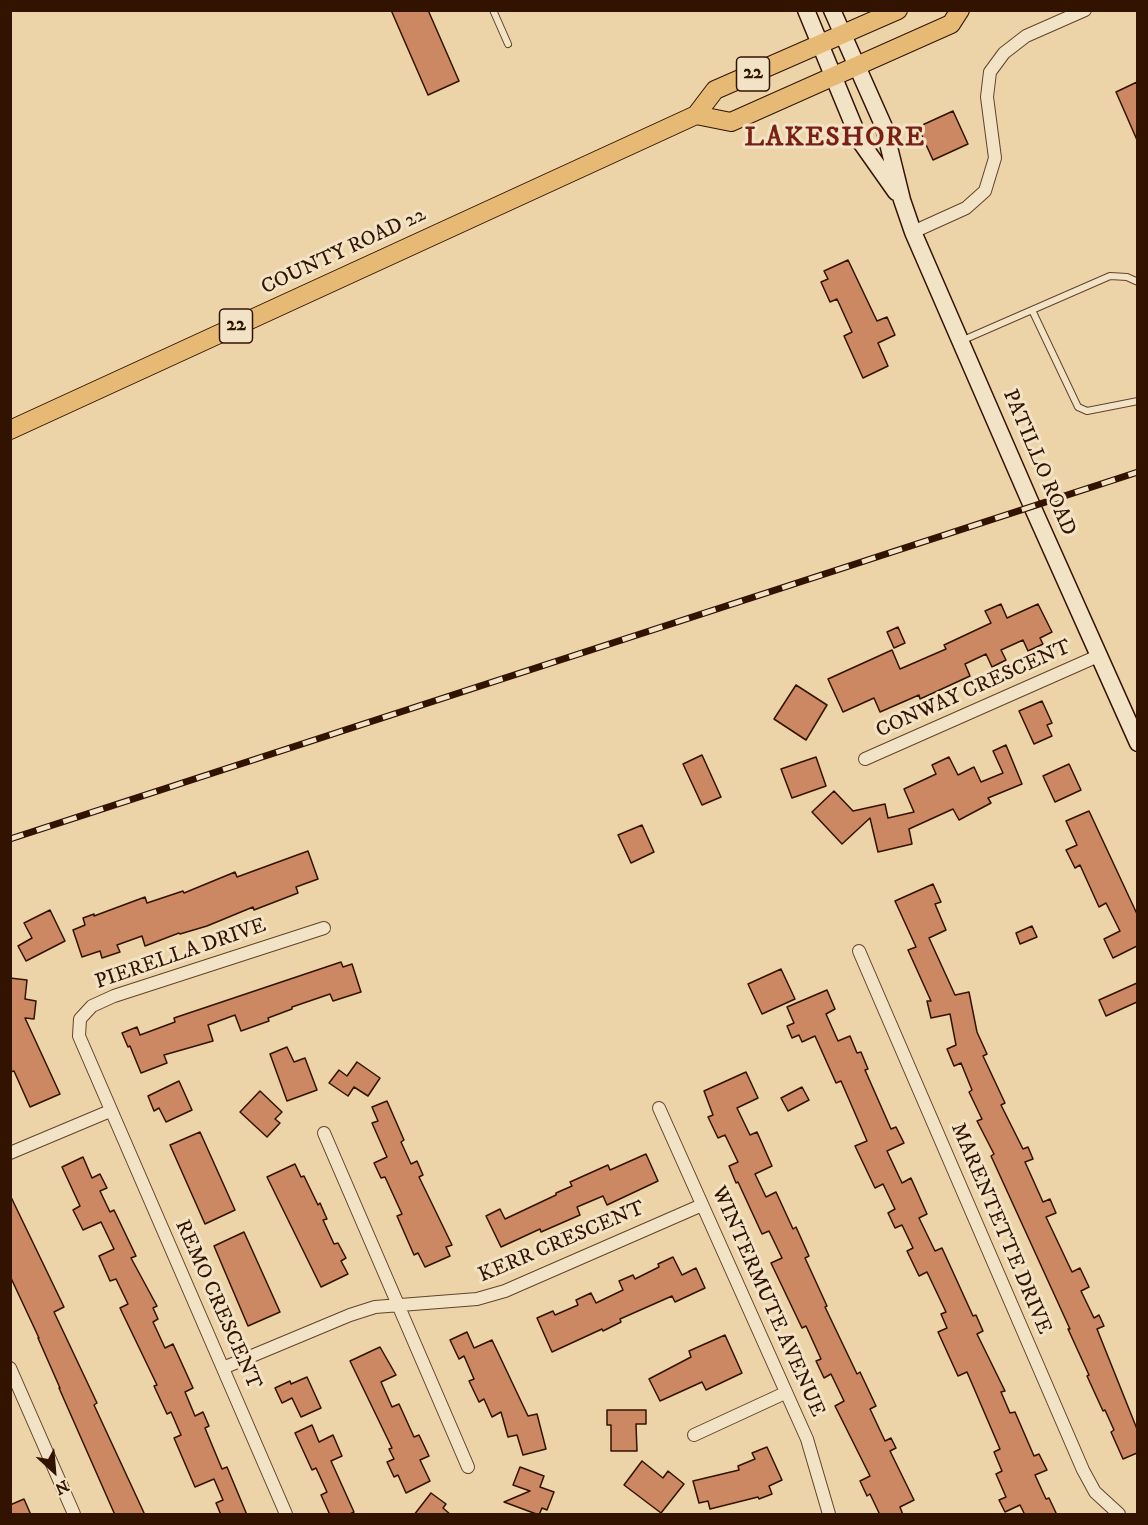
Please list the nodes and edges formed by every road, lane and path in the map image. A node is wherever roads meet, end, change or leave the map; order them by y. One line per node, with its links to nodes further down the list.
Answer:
1 (493, 10): 8 (lane)
2 (806, 10): 9 (street, PATILLO ROAD)
3 (832, 10): 7 (street, PATILLO ROAD)
4 (898, 10): 7 (main road, COUNTY ROAD 22 / 22)
5 (960, 10): 10 (main road, 22)
6 (1085, 10): 14 (street)
7 (843, 35): 9 (main road, COUNTY ROAD 22 / 22); 10 (street, PATILLO ROAD)
8 (508, 44)
9 (820, 44): 11 (street, PATILLO ROAD); 12 (main road, COUNTY ROAD 22 / 22)
10 (856, 65): 11 (main road, 22); 13 (street, PATILLO ROAD)
11 (833, 76): 12 (main road, 22); 13 (street, PATILLO ROAD)
12 (696, 115): 19 (main road, COUNTY ROAD 22 / 22)
13 (902, 200): 14 (street, PATILLO ROAD)
14 (914, 232): 17 (street, PATILLO ROAD)
15 (1137, 282): 16 (lane)
16 (1032, 310): 17 (lane); 18 (lane)
17 (961, 341): 20 (street, PATILLO ROAD)
18 (1137, 401)
19 (10, 430)
20 (1098, 656): 21 (street, PATILLO ROAD); 22 (street, CONWAY CRESCENT)
21 (1137, 742)
22 (866, 759)
23 (324, 928): 26 (street, PIERELLA DRIVE)
24 (859, 951): 39 (street, MARENTETTE DRIVE)
25 (659, 1108): 29 (street, WINTERMUTE AVENUE)
26 (110, 1111): 28 (street); 32 (street, REMO CRESCENT)
27 (324, 1133): 30 (street)
28 (10, 1153)
29 (702, 1205): 30 (street, KERR CRESCENT); 33 (street, WINTERMUTE AVENUE)
30 (398, 1304): 32 (street, KERR CRESCENT); 35 (street)
31 (10, 1368): 36 (street)
32 (223, 1368): 37 (street, REMO CRESCENT)
33 (785, 1393): 34 (street); 38 (street, WINTERMUTE AVENUE)
34 (694, 1435)
35 (468, 1467)
36 (74, 1515)
37 (286, 1515)
38 (829, 1515)
39 (1119, 1515)

